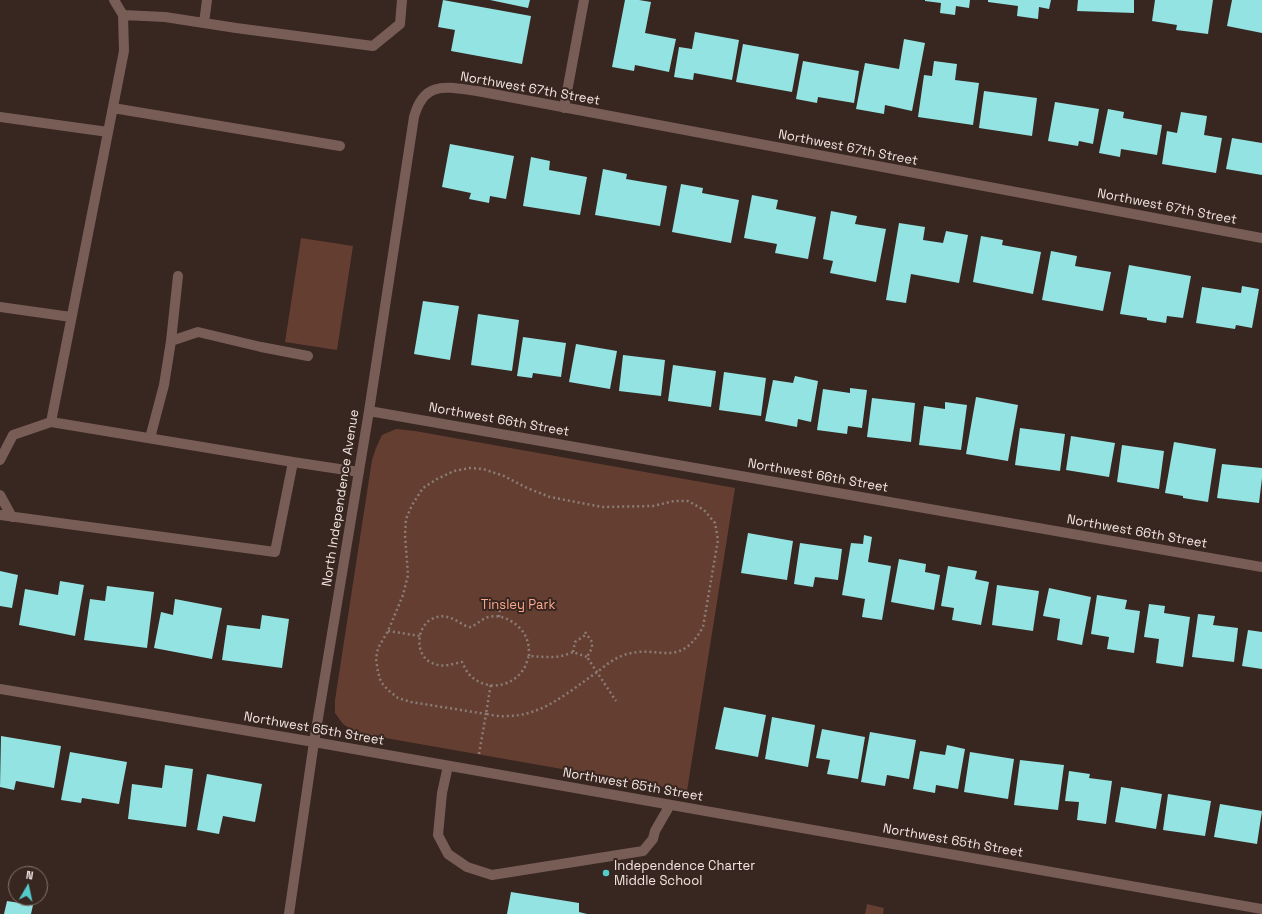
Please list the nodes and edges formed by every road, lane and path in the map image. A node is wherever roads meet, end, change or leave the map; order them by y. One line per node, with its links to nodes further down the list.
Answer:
1 (114, 0): 5 (street)
2 (207, 0): 6 (street)
3 (402, 0): 6 (street)
4 (584, 0): 9 (street)
5 (124, 15): 6 (street); 8 (street)
6 (204, 23)
7 (430, 90): 9 (street, Northwest 67th Street); 19 (street, North Independence Avenue)
8 (113, 108): 11 (street); 12 (street)
9 (564, 108): 13 (street, Northwest 67th Street)
10 (0, 117): 11 (street)
11 (108, 132): 16 (street)
12 (340, 146)
13 (1262, 238)
14 (178, 276): 17 (street)
15 (0, 307): 16 (street)
16 (71, 317): 20 (street)
17 (171, 341): 18 (street); 21 (street)
18 (308, 356)
19 (369, 411): 24 (street, North Independence Avenue); 28 (street, Northwest 66th Street)
20 (51, 422): 21 (street); 22 (street)
21 (150, 438): 23 (street)
22 (0, 460)
23 (293, 462): 24 (street); 27 (street)
24 (359, 472): 41 (street, North Independence Avenue)
25 (0, 495): 27 (street)
26 (0, 515): 27 (street)
27 (12, 517)
28 (1262, 567)
29 (500, 608): 30 (path)
30 (499, 617): 32 (path); 34 (path)
31 (388, 631): 32 (path); 36 (path); 40 (path)
32 (420, 636): 37 (path)
33 (573, 652): 34 (path); 35 (path); 35 (path)
34 (529, 656): 37 (path)
35 (587, 657): 36 (path)
36 (596, 672): 39 (path); 40 (path)
37 (490, 684): 40 (path)
38 (0, 689): 41 (street, Northwest 65th Street)
39 (616, 701)
40 (486, 714): 43 (path)
41 (314, 742): 42 (street, Northwest 65th Street); 46 (street, North Independence Avenue)
42 (448, 766): 43 (street, Northwest 65th Street); 44 (street)
43 (477, 770): 44 (street, Northwest 65th Street)
44 (670, 805): 45 (street, Northwest 65th Street)
45 (1262, 909)
46 (289, 914)

